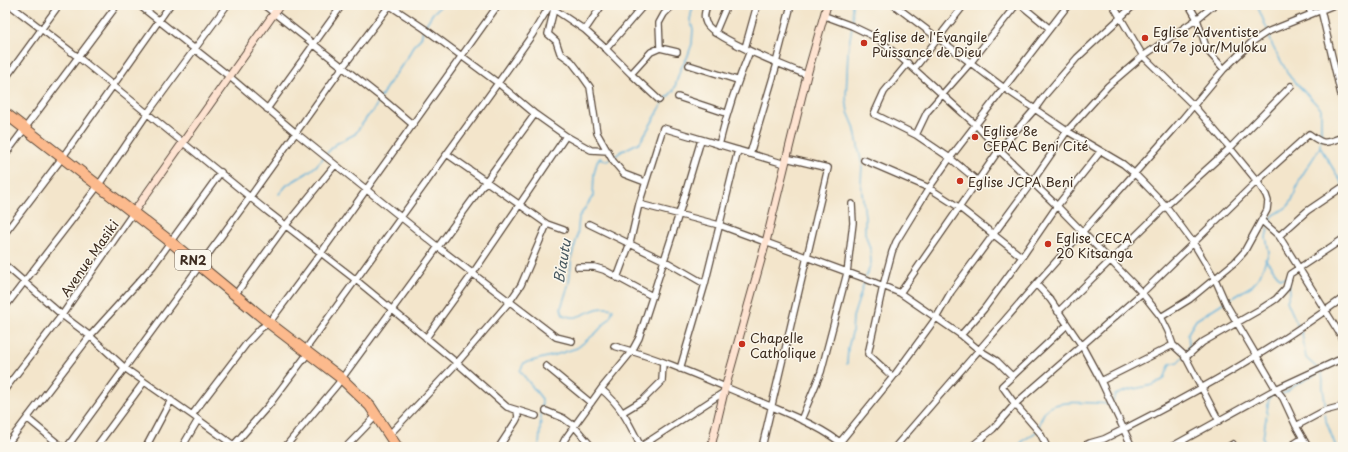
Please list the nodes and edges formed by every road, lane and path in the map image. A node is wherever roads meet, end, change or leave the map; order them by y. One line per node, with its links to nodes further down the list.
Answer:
1 (10, 5): 40 (street)
2 (59, 5): 40 (street)
3 (117, 5): 52 (street)
4 (139, 5): 38 (street)
5 (170, 5): 38 (street)
6 (227, 5): 47 (street)
7 (264, 5): 33 (street)
8 (280, 5): 33 (street)
9 (342, 5): 44 (street)
10 (389, 5): 50 (street); 57 (street)
11 (498, 5): 50 (street)
12 (602, 5): 41 (street)
13 (644, 5): 46 (street)
14 (673, 5): 45 (street)
15 (707, 5): 42 (street)
16 (758, 5): 48 (street)
17 (791, 5): 55 (street)
18 (827, 5): 35 (street)
19 (894, 5): 43 (street)
20 (964, 5): 43 (street)
21 (1016, 5): 53 (street)
22 (1021, 5): 39 (street)
23 (1068, 5): 39 (street)
24 (1113, 5): 36 (street)
25 (1134, 5): 36 (street)
26 (1189, 5): 37 (street)
27 (1214, 5): 37 (street)
28 (1308, 5): 34 (street)
29 (1334, 5): 32 (street)
30 (550, 6): 41 (street); 65 (street); 98 (street)
31 (726, 8): 42 (street)
32 (1321, 10): 34 (street); 72 (street)
33 (274, 13): 44 (street); 62 (street)
34 (1311, 14): 59 (street)
35 (825, 16): 54 (street); 61 (street)
36 (1120, 17): 51 (street); 75 (street)
37 (1197, 19): 51 (street); 59 (street)
38 (159, 20): 47 (street); 66 (street)
39 (1049, 28): 68 (street)
40 (42, 30): 52 (street); 63 (street)
41 (585, 30): 46 (street)
42 (715, 33): 48 (street)
43 (939, 38): 53 (street); 58 (street)
44 (314, 44): 57 (street); 74 (street)
45 (660, 48): 49 (street); 60 (street)
46 (606, 49): 60 (street)
47 (194, 50): 62 (street); 78 (street)
48 (747, 50): 55 (street); 64 (street)
49 (677, 52)
50 (461, 56): 65 (street); 80 (street)
51 (1143, 56): 73 (street); 83 (street)
52 (78, 57): 66 (street); 82 (street)
53 (971, 62): 68 (street); 69 (street)
54 (908, 63): 58 (street); 85 (street)
55 (777, 64): 61 (street); 96 (street)
56 (689, 65): 64 (street)
57 (342, 68): 80 (street); 84 (street)
58 (914, 69): 69 (street)
59 (1224, 69): 73 (street)
60 (631, 74): 71 (street)
61 (807, 75): 102 (street)
62 (230, 77): 74 (street); 89 (street)
63 (5, 79)
64 (738, 80): 77 (street)
65 (498, 83): 79 (street); 95 (street)
66 (112, 86): 78 (street); 99 (street)
67 (1291, 86): 91 (street)
68 (1004, 88): 75 (street); 81 (street)
69 (943, 94): 81 (street); 85 (street)
70 (678, 97): 77 (street)
71 (659, 100)
72 (1343, 103)
73 (1194, 106): 91 (street); 105 (street)
74 (267, 109): 84 (street)
75 (1035, 109): 83 (street); 93 (street)
76 (5, 113): 82 (highway, RN2)
77 (726, 113): 90 (street)
78 (147, 114): 89 (street); 111 (street)
79 (535, 114): 86 (street); 106 (street)
80 (412, 124): 114 (street)
81 (976, 125): 93 (street); 100 (street)
82 (24, 127): 97 (street); 99 (highway, RN2)
83 (1067, 131): 94 (street); 110 (street)
84 (296, 133): 103 (street); 115 (street)
85 (916, 135): 100 (street)
86 (566, 136): 98 (street); 118 (street)
87 (1343, 137): 108 (street)
88 (701, 140): 90 (street); 109 (street); 123 (street)
89 (184, 143): 104 (street); 122 (street)
90 (719, 145): 92 (street)
91 (1230, 148): 108 (street); 120 (street)
92 (738, 150): 96 (street); 129 (street)
93 (999, 150): 107 (street); 110 (street)
94 (1100, 152): 105 (street); 119 (street)
95 (446, 154): 106 (street); 124 (street)
96 (750, 154): 102 (street)
97 (5, 155)
98 (611, 157): 109 (street)
99 (62, 158): 111 (highway, RN2); 131 (street)
100 (950, 158): 107 (street); 112 (street)
101 (864, 160): 112 (street)
102 (786, 161): 137 (street); 143 (street)
103 (335, 165): 114 (street); 128 (street)
104 (221, 172): 115 (street); 136 (street)
105 (1135, 174): 120 (street); 132 (street)
106 (485, 181): 118 (street); 140 (street)
107 (978, 181): 121 (street)
108 (1257, 181): 125 (street); 139 (street)
109 (645, 182): 116 (street)
110 (1032, 182): 119 (street); 133 (street)
111 (98, 186): 122 (highway, RN2); 155 (street)
112 (929, 188): 121 (street); 158 (street)
113 (1340, 188): 134 (street)
114 (366, 189): 124 (street); 141 (street)
115 (250, 197): 128 (street); 147 (street)
116 (639, 204): 123 (street); 138 (street)
117 (852, 204): 151 (street)
118 (519, 206): 126 (street); 150 (street)
119 (1057, 206): 132 (street); 142 (street)
120 (1166, 206): 139 (street); 145 (street)
121 (960, 208): 133 (street); 159 (street)
122 (133, 213): 136 (highway, RN2); 169 (street, Avenue Masiki)
123 (679, 214): 129 (street); 144 (street)
124 (402, 218): 140 (street); 154 (street)
125 (1262, 221): 134 (street); 153 (street)
126 (547, 224): 130 (street); 164 (street)
127 (589, 224): 138 (street)
128 (286, 225): 141 (street); 161 (street)
129 (719, 225): 137 (street); 156 (street)
130 (564, 230)
131 (5, 232)
132 (1083, 232): 145 (street); 157 (street)
133 (993, 234): 142 (street); 171 (street)
134 (1279, 236): 149 (street)
135 (1343, 239): 149 (street)
136 (171, 242): 147 (highway, RN2); 176 (street)
137 (766, 242): 143 (street); 202 (street)
138 (630, 243): 144 (street); 152 (street)
139 (1194, 244): 153 (street); 160 (street)
140 (438, 247): 150 (street); 166 (street)
141 (321, 253): 154 (street); 172 (street)
142 (1022, 257): 175 (street)
143 (807, 258): 151 (street); 208 (street)
144 (665, 261): 156 (street); 162 (street)
145 (1111, 261): 160 (street); 168 (street)
146 (5, 265): 155 (street)
147 (200, 266): 161 (highway, RN2); 192 (street)
148 (578, 267): 152 (street)
149 (1299, 268): 167 (street); 173 (street)
150 (473, 273): 164 (street); 177 (street)
151 (847, 273): 158 (street); 217 (street)
152 (617, 278): 162 (street)
153 (1215, 279): 170 (street); 173 (street)
154 (356, 280): 166 (street); 184 (street)
155 (24, 282): 165 (street); 169 (street)
156 (705, 284): 193 (street)
157 (1036, 284): 168 (street); 183 (street)
158 (883, 286): 159 (street); 195 (street)
159 (900, 293): 171 (street)
160 (1142, 293): 170 (street); 182 (street)
161 (235, 295): 172 (highway, RN2)
162 (652, 296): 185 (street)
163 (1343, 298): 167 (street)
164 (510, 301): 179 (street); 189 (street)
165 (5, 307)
166 (391, 310): 177 (street); 196 (street)
167 (1326, 310): 178 (street); 186 (street)
168 (1058, 312): 174 (street)
169 (62, 315): 176 (street); 200 (street, Avenue Masiki)
170 (1161, 317): 180 (street)
171 (936, 318): 175 (street); 195 (street)
172 (269, 323): 184 (highway, RN2); 212 (street)
173 (1237, 323): 186 (street); 187 (street)
174 (1067, 324): 182 (street); 194 (street)
175 (961, 335): 183 (street)
176 (90, 336): 192 (street); 215 (street)
177 (426, 338): 189 (street)
178 (1343, 339)
179 (572, 341)
180 (1173, 345): 187 (street); 197 (street)
181 (614, 346): 185 (street)
182 (1082, 346): 197 (street); 206 (street)
183 (979, 350): 194 (street); 242 (street)
184 (307, 351): 196 (highway, RN2); 225 (street)
185 (632, 351): 190 (street); 201 (street)
186 (1257, 356): 199 (street); 203 (street)
187 (1185, 358): 199 (street)
188 (1343, 358): 203 (street)
189 (457, 362): 209 (street); 222 (street)
190 (663, 362): 193 (street); 211 (street)
191 (546, 366): 205 (street)
192 (126, 369): 198 (street); 228 (street)
193 (680, 369): 202 (street)
194 (1012, 376): 206 (street)
195 (893, 377): 224 (street)
196 (341, 378): 213 (highway, RN2); 232 (street)
197 (1101, 381): 221 (street)
198 (144, 382): 204 (street); 229 (street)
199 (1202, 388): 218 (street); 221 (street)
200 (5, 389)
201 (601, 389): 205 (street); 211 (street)
202 (725, 389): 208 (street); 238 (street); 239 (street)
203 (1280, 393): 218 (street); 220 (street)
204 (171, 400): 212 (street); 230 (street)
205 (591, 403): 219 (street)
206 (1015, 404): 243 (street); 244 (street)
207 (1343, 406): 220 (street)
208 (772, 407): 217 (street); 240 (street)
209 (517, 411): 214 (street); 235 (street)
210 (546, 411): 219 (street)
211 (623, 412): 238 (street)
212 (192, 415): 216 (street)
213 (376, 415): 222 (highway, RN2); 233 (street)
214 (536, 416)
215 (27, 418): 226 (street); 227 (street)
216 (198, 420): 225 (street); 231 (street)
217 (802, 420): 224 (street)
218 (1219, 421): 247 (street)
219 (574, 426): 236 (street); 237 (street)
220 (1296, 426): 223 (street)
221 (1124, 429): 245 (street); 246 (street)
222 (389, 435): 234 (highway, RN2)
223 (1303, 438): 248 (street); 249 (street)
224 (838, 444): 241 (street)
225 (234, 446)
226 (6, 447)
227 (62, 447)
228 (67, 447)
229 (96, 447)
230 (146, 447)
231 (182, 447)
232 (285, 447)
233 (346, 447)
234 (397, 447)
235 (499, 447)
236 (560, 447)
237 (592, 447)
238 (641, 447)
239 (711, 447)
240 (762, 447)
241 (846, 447)
242 (894, 447)
243 (971, 447)
244 (1047, 447)
245 (1081, 447)
246 (1132, 447)
247 (1171, 447)
248 (1289, 447)
249 (1308, 447)

